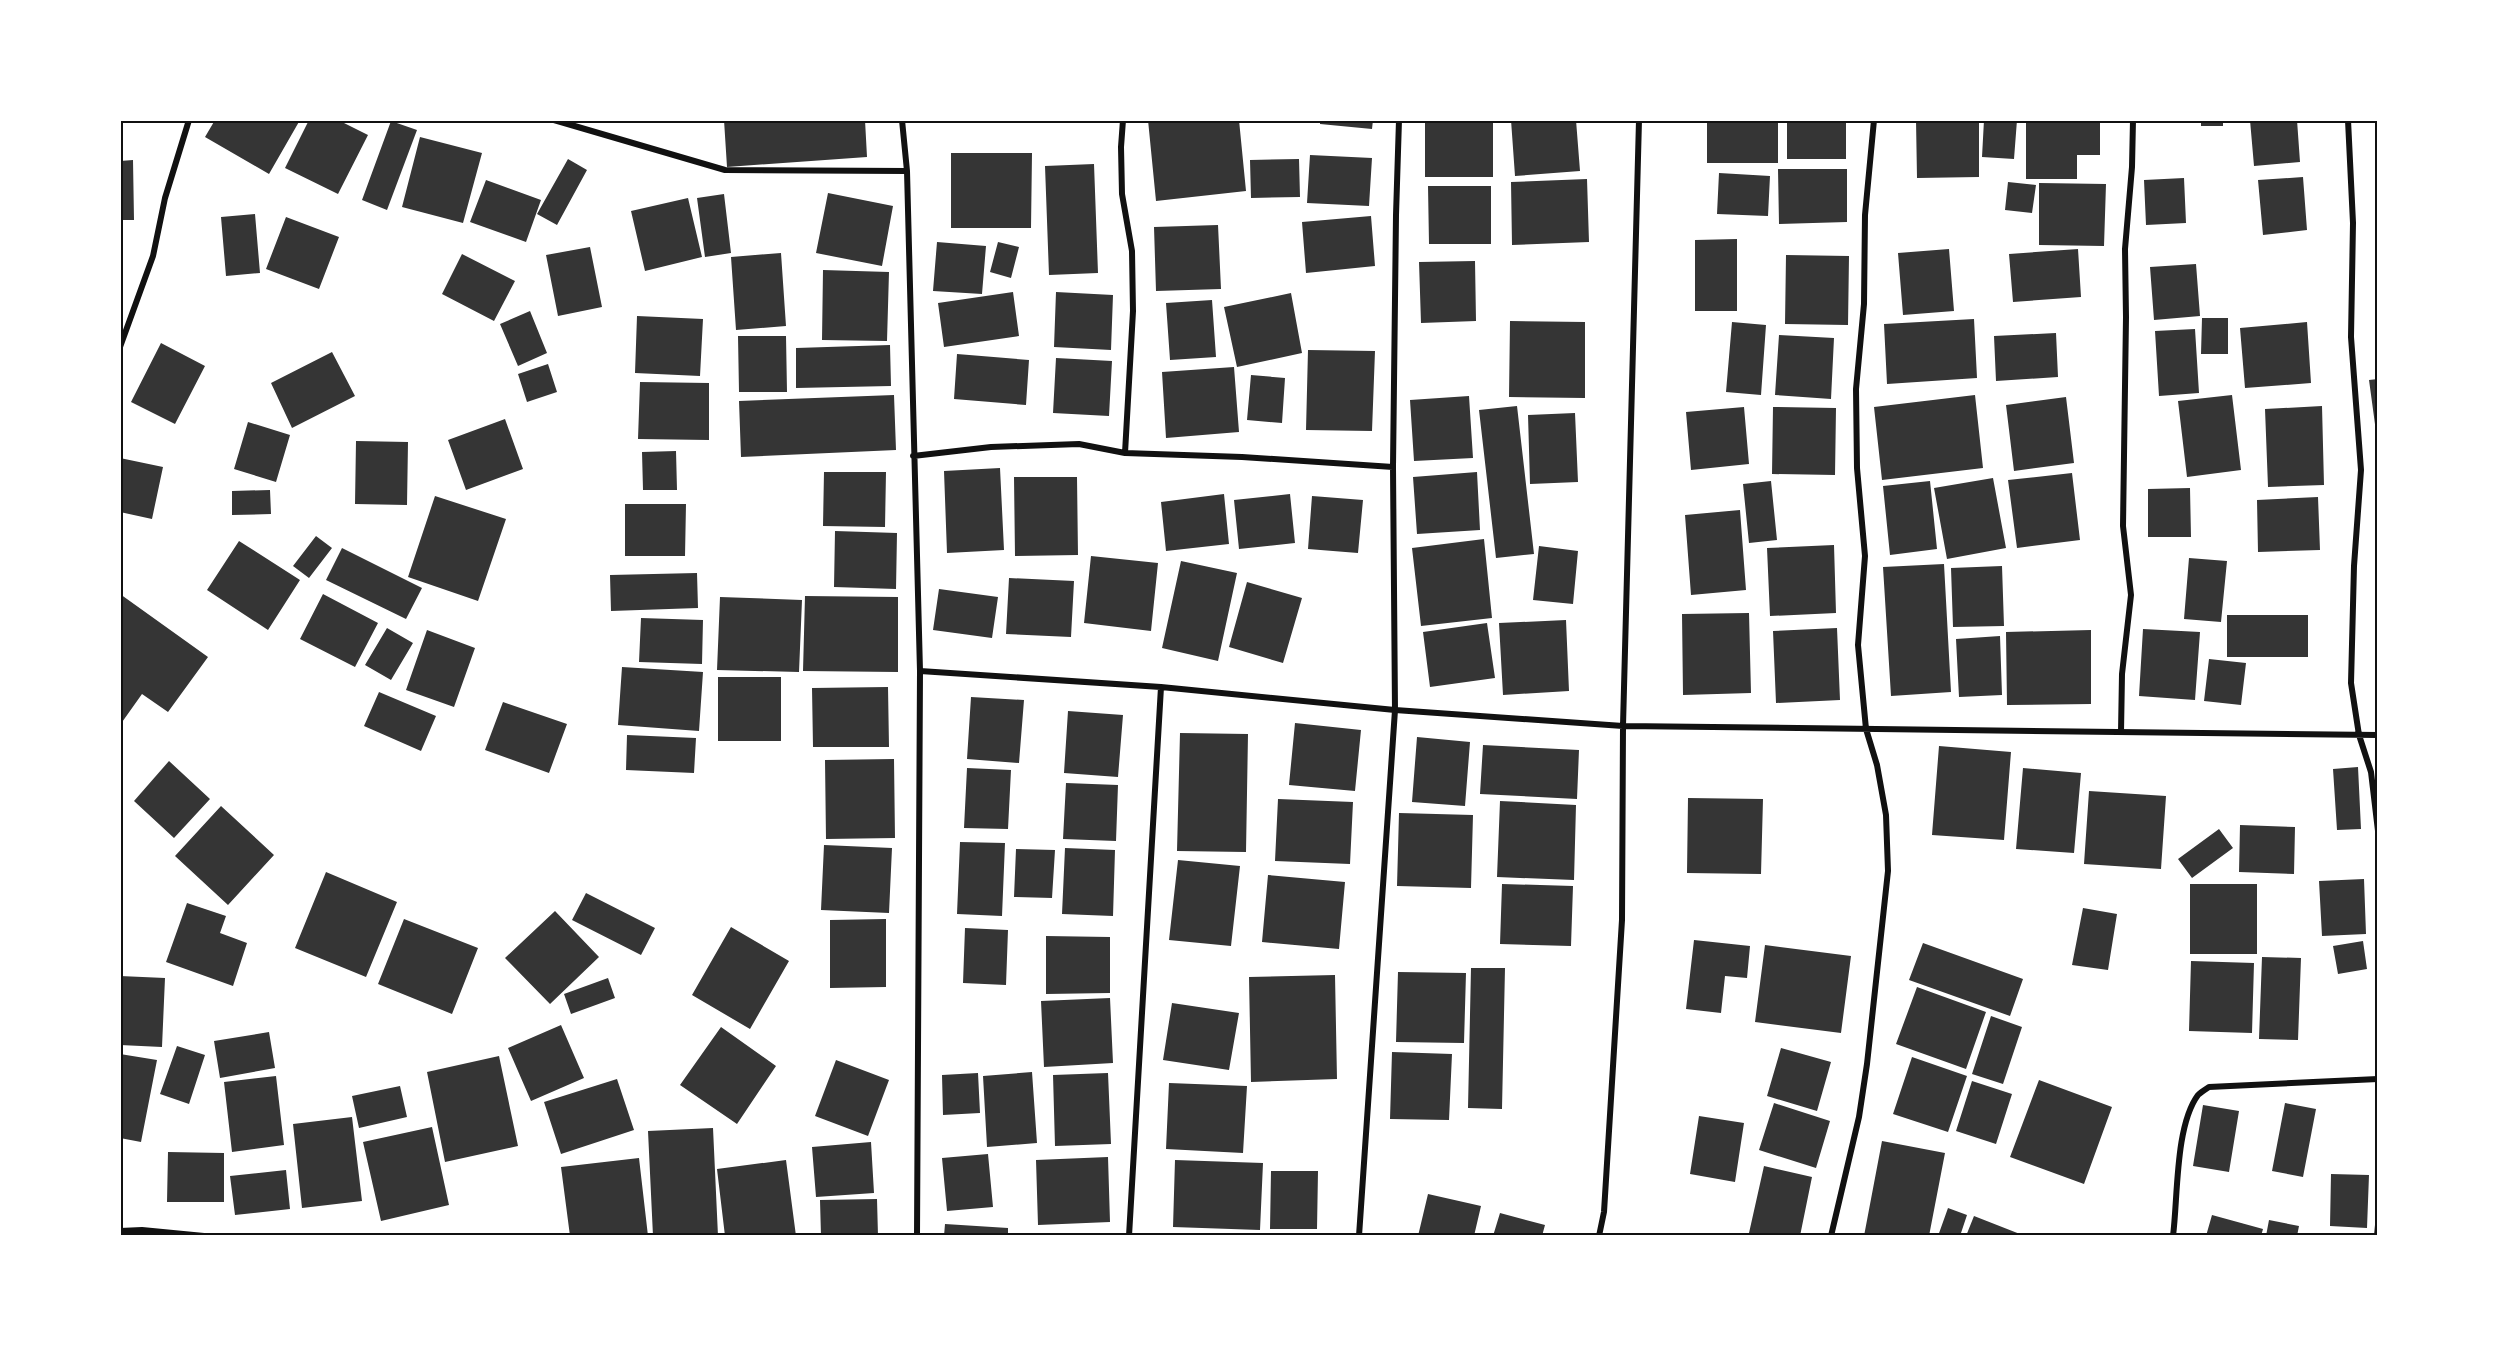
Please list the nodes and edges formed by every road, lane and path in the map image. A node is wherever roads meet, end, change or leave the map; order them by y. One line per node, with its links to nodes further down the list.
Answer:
1 (189, 120): 11 (street)
2 (554, 120): 10 (street)
3 (902, 120): 10 (street)
4 (1123, 120): 12 (street)
5 (1399, 120): 14 (street)
6 (1639, 120): 18 (street)
7 (1874, 120): 19 (street)
8 (2133, 120): 20 (street)
9 (2348, 120): 21 (street)
10 (907, 171): 13 (street)
11 (120, 348)
12 (1125, 453): 13 (street); 14 (street)
13 (913, 456): 15 (street)
14 (1393, 467): 17 (street)
15 (920, 671): 16 (street); 28 (street)
16 (1161, 687): 17 (street); 29 (street)
17 (1395, 710): 18 (street); 30 (street)
18 (1623, 726): 19 (street); 31 (street)
19 (1866, 729): 20 (street); 32 (street)
20 (2121, 732): 21 (street)
21 (2359, 735): 22 (street); 23 (street)
22 (2378, 735)
23 (2378, 831)
24 (2378, 1079): 33 (street)
25 (2378, 1225): 34 (street)
26 (120, 1232): 27 (street)
27 (204, 1236)
28 (917, 1236)
29 (1129, 1236)
30 (1359, 1236)
31 (1599, 1236)
32 (1831, 1236)
33 (2173, 1236)
34 (2377, 1236)

